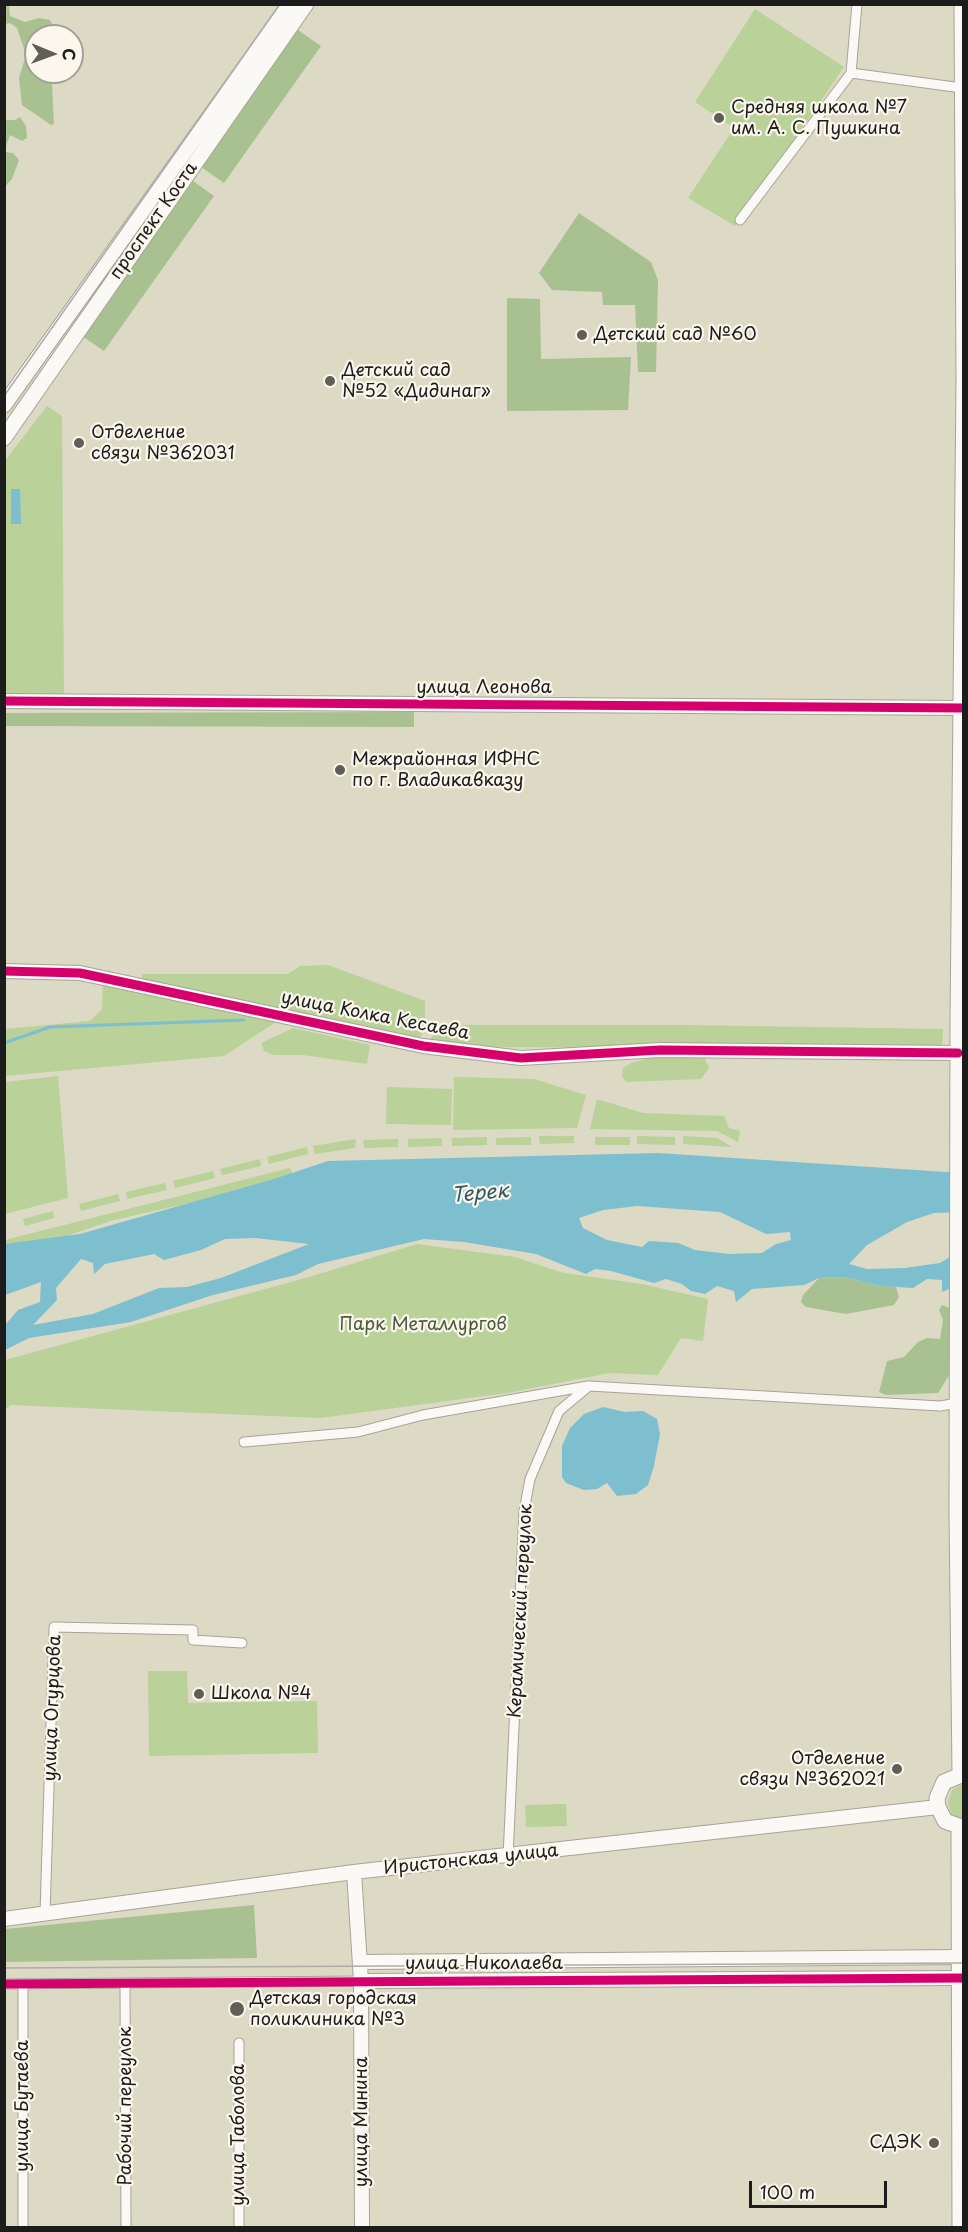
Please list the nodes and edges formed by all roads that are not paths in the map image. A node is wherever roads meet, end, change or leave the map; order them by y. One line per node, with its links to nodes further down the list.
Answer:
1 (291, 4): 9 (main road, проспект Коста)
2 (306, 4): 10 (main road, проспект Коста)
3 (857, 4): 5 (street)
4 (962, 4): 6 (main road)
5 (851, 72): 6 (street); 7 (street)
6 (962, 88): 8 (main road)
7 (740, 220)
8 (963, 378): 12 (main road)
9 (4, 405)
10 (4, 438)
11 (4, 701): 12 (street, улица Леонова)
12 (961, 708): 14 (main road)
13 (4, 971): 14 (street, улица Колка Кесаева)
14 (958, 1053): 16 (main road)
15 (589, 1386): 16 (street); 17 (street); 22 (street, Керамический переулок)
16 (958, 1403): 19 (main road)
17 (244, 1442)
18 (242, 1643): 24 (street, улица Огурцова)
19 (962, 1774): 20 (main road)
20 (938, 1808): 21 (main road); 22 (street, Иристонская улица)
21 (961, 1828): 26 (main road)
22 (508, 1857): 23 (street, Иристонская улица)
23 (354, 1872): 24 (street, Иристонская улица); 27 (street, улица Минина)
24 (45, 1913): 25 (street, Иристонская улица)
25 (4, 1919)
26 (962, 1957): 27 (street, улица Николаева); 28 (main road)
27 (360, 1962): 29 (street, улица Минина)
28 (962, 1977): 29 (street, улица Николаева); 38 (main road)
29 (360, 1981): 31 (street, улица Николаева); 37 (street, улица Минина)
30 (4, 1984): 32 (street, улица Николаева)
31 (125, 1984): 32 (street, улица Николаева); 35 (street, Рабочий переулок)
32 (23, 1985): 34 (street, улица Бутаева)
33 (239, 2043): 36 (street, улица Таболова)
34 (23, 2228)
35 (126, 2228)
36 (239, 2228)
37 (362, 2228)
38 (960, 2228)

